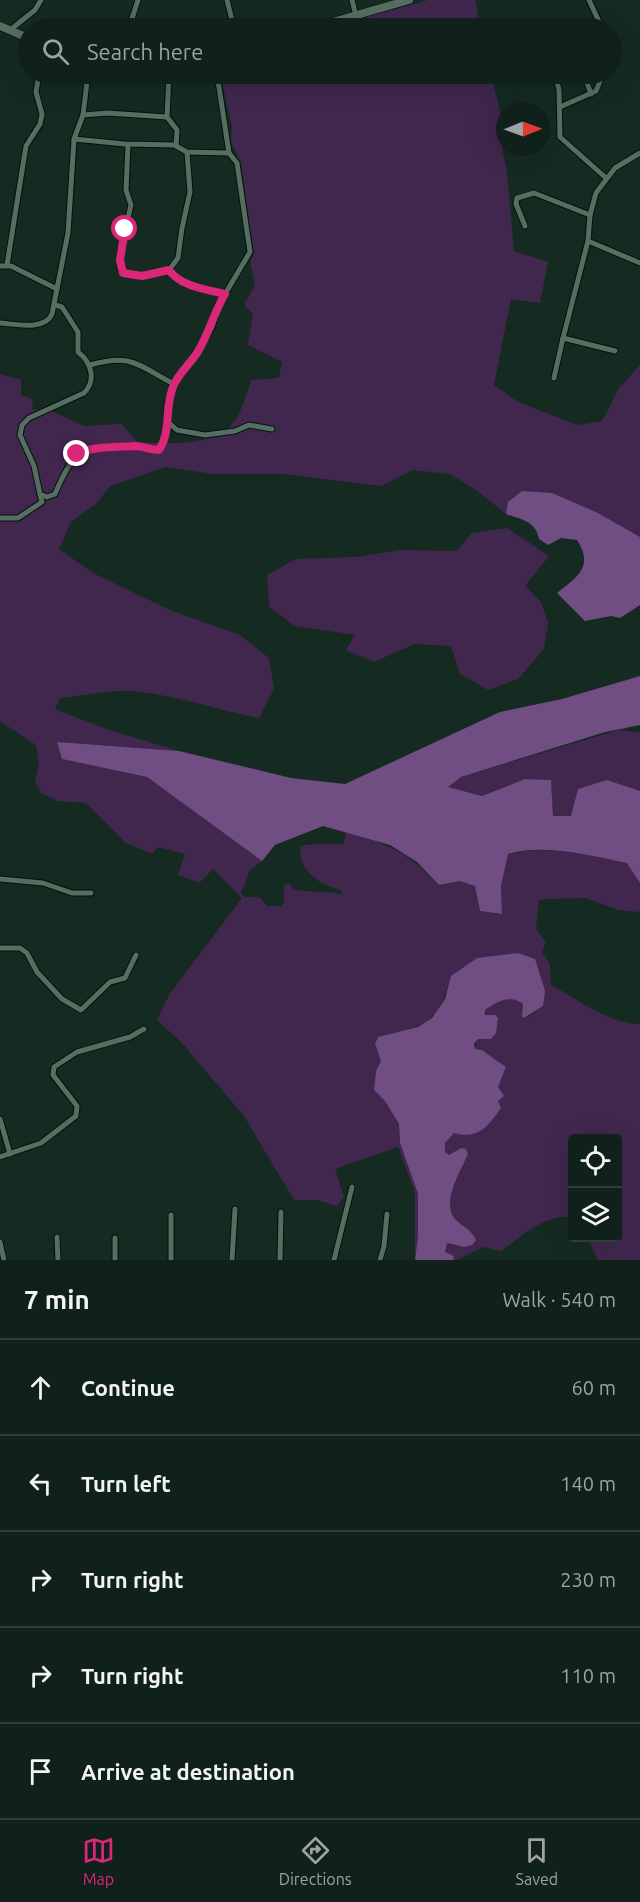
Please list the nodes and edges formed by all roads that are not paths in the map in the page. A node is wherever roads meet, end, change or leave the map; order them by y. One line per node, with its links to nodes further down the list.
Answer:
1 (41, 0): 9 (street)
2 (138, 0): 10 (street)
3 (227, 0): 11 (street)
4 (352, 0): 8 (street)
5 (409, 0): 7 (street)
6 (589, 0): 13 (street)
7 (384, 4): 8 (street)
8 (356, 16): 12 (street)
9 (24, 18)
10 (132, 18)
11 (232, 18)
12 (349, 18)
13 (597, 18)
14 (18, 23): 16 (street)
15 (0, 26): 16 (street)
16 (9, 31): 17 (street)
17 (18, 34)
18 (37, 84): 40 (street)
19 (87, 84): 27 (street)
20 (168, 84): 28 (street)
21 (219, 84): 33 (street)
22 (557, 84): 26 (street)
23 (588, 84): 25 (street)
24 (599, 84): 25 (street)
25 (591, 94): 26 (street)
26 (560, 107): 35 (street)
27 (82, 115): 28 (street); 29 (street)
28 (166, 117): 31 (street)
29 (74, 139): 30 (street); 42 (street)
30 (128, 144): 31 (street); 41 (street)
31 (176, 145): 32 (street)
32 (187, 152): 33 (street); 41 (street)
33 (229, 153): 43 (street)
34 (640, 153): 35 (street)
35 (606, 178): 36 (street)
36 (590, 215): 37 (street); 38 (street)
37 (525, 226)
38 (588, 241): 39 (street); 46 (street)
39 (640, 263)
40 (3, 266): 42 (street)
41 (169, 270): 43 (street)
42 (57, 290): 44 (street)
43 (225, 294): 50 (street)
44 (55, 305): 45 (street); 48 (street)
45 (0, 323)
46 (563, 338): 47 (street); 49 (street)
47 (615, 351)
48 (90, 365): 50 (street); 53 (street)
49 (554, 378)
50 (174, 384): 51 (street)
51 (168, 422): 52 (street); 53 (street)
52 (272, 429)
53 (40, 495): 54 (street)
54 (0, 518)
55 (0, 879): 56 (street)
56 (91, 893)
57 (0, 948): 58 (street)
58 (136, 955)
59 (144, 1029): 61 (street)
60 (0, 1119): 61 (street)
61 (10, 1154): 62 (street)
62 (0, 1157)
63 (352, 1187): 77 (street)
64 (235, 1209): 75 (street)
65 (281, 1212): 76 (street)
66 (387, 1214): 78 (street)
67 (171, 1215): 74 (street)
68 (57, 1237): 72 (street)
69 (115, 1238): 73 (street)
70 (0, 1242): 71 (street)
71 (3, 1259)
72 (58, 1260)
73 (115, 1260)
74 (171, 1260)
75 (232, 1260)
76 (280, 1260)
77 (334, 1260)
78 (380, 1260)

